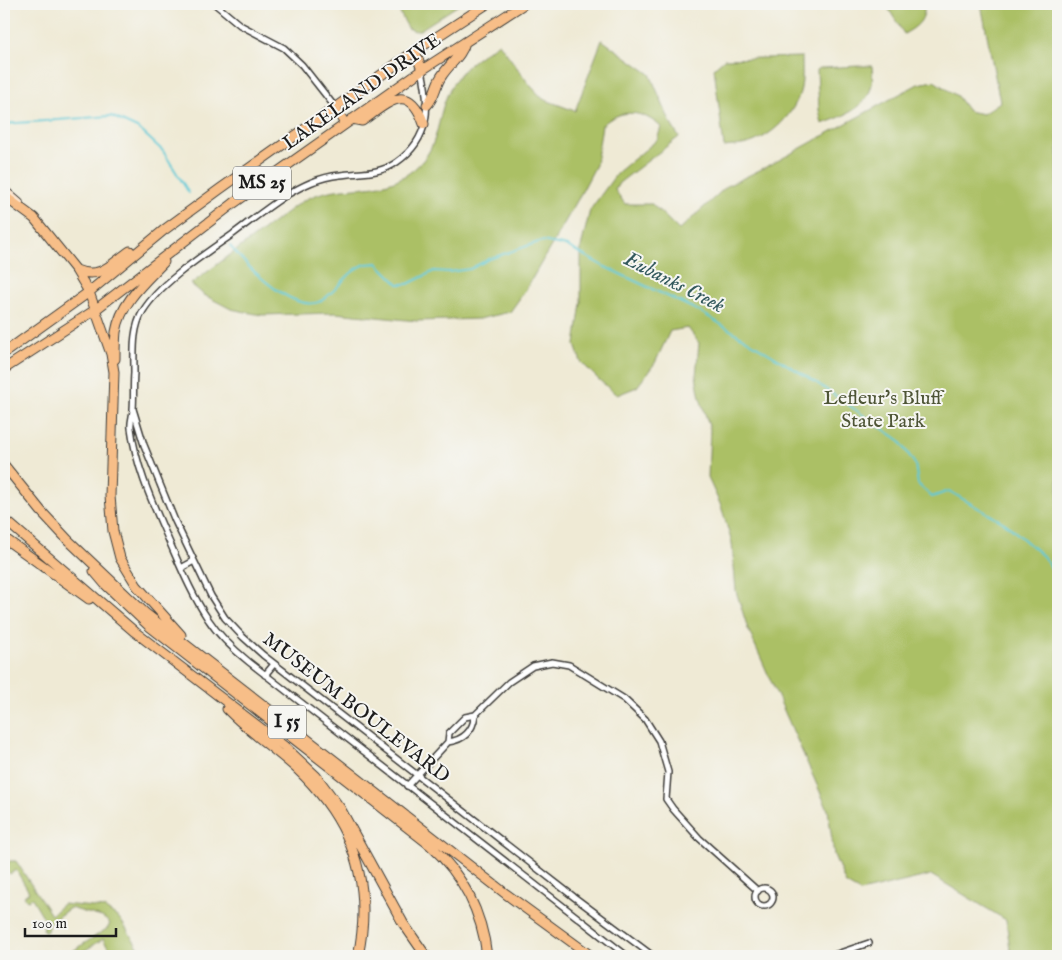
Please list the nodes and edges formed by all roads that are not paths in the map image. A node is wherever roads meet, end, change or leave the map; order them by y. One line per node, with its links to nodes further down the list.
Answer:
1 (215, 4): 8 (street)
2 (486, 4): 5 (highway, LAKELAND DRIVE / MS 25)
3 (524, 4): 4 (highway, LAKELAND DRIVE / MS 25)
4 (465, 42): 6 (highway, LAKELAND DRIVE / MS 25); 7 (highway)
5 (415, 52): 6 (highway); 8 (highway, LAKELAND DRIVE / MS 25)
6 (422, 70): 7 (street, MUSEUM BOULEVARD); 9 (highway, LAKELAND DRIVE / MS 25)
7 (427, 105): 10 (street, MUSEUM BOULEVARD)
8 (335, 107): 9 (highway); 14 (highway, LAKELAND DRIVE / MS 25)
9 (349, 121): 10 (highway); 15 (highway, LAKELAND DRIVE / MS 25)
10 (424, 124): 22 (street, MUSEUM BOULEVARD)
11 (4, 190): 13 (street)
12 (4, 196): 13 (highway)
13 (34, 218): 16 (highway)
14 (164, 230): 16 (highway); 17 (highway, LAKELAND DRIVE / MS 25)
15 (185, 241): 18 (highway, LAKELAND DRIVE / MS 25); 21 (highway)
16 (76, 270): 17 (highway)
17 (89, 292): 18 (highway); 19 (highway, LAKELAND DRIVE / MS 25)
18 (95, 310): 20 (highway, LAKELAND DRIVE / MS 25); 21 (highway)
19 (4, 353)
20 (4, 369)
21 (114, 372): 30 (highway)
22 (133, 409): 27 (street, MUSEUM BOULEVARD); 28 (street, MUSEUM BOULEVARD)
23 (4, 465): 26 (highway, I 55)
24 (4, 519): 29 (highway, I 55)
25 (4, 538): 29 (highway)
26 (68, 540): 30 (highway, I 55); 42 (highway)
27 (194, 561): 28 (street); 31 (street, MUSEUM BOULEVARD)
28 (181, 568): 32 (street, MUSEUM BOULEVARD)
29 (135, 632): 33 (highway, I 55)
30 (202, 656): 43 (highway, I 55)
31 (274, 664): 32 (street); 36 (street, MUSEUM BOULEVARD)
32 (265, 675): 37 (street, MUSEUM BOULEVARD)
33 (212, 692): 40 (highway); 41 (highway, I 55)
34 (475, 715): 35 (street); 35 (street); 38 (street)
35 (448, 742): 36 (street)
36 (416, 774): 37 (street); 45 (street, MUSEUM BOULEVARD)
37 (407, 786): 44 (street, MUSEUM BOULEVARD)
38 (758, 891)
39 (869, 943): 46 (street)
40 (358, 956)
41 (426, 956)
42 (487, 956)
43 (591, 956)
44 (627, 956)
45 (653, 956)
46 (831, 956)

